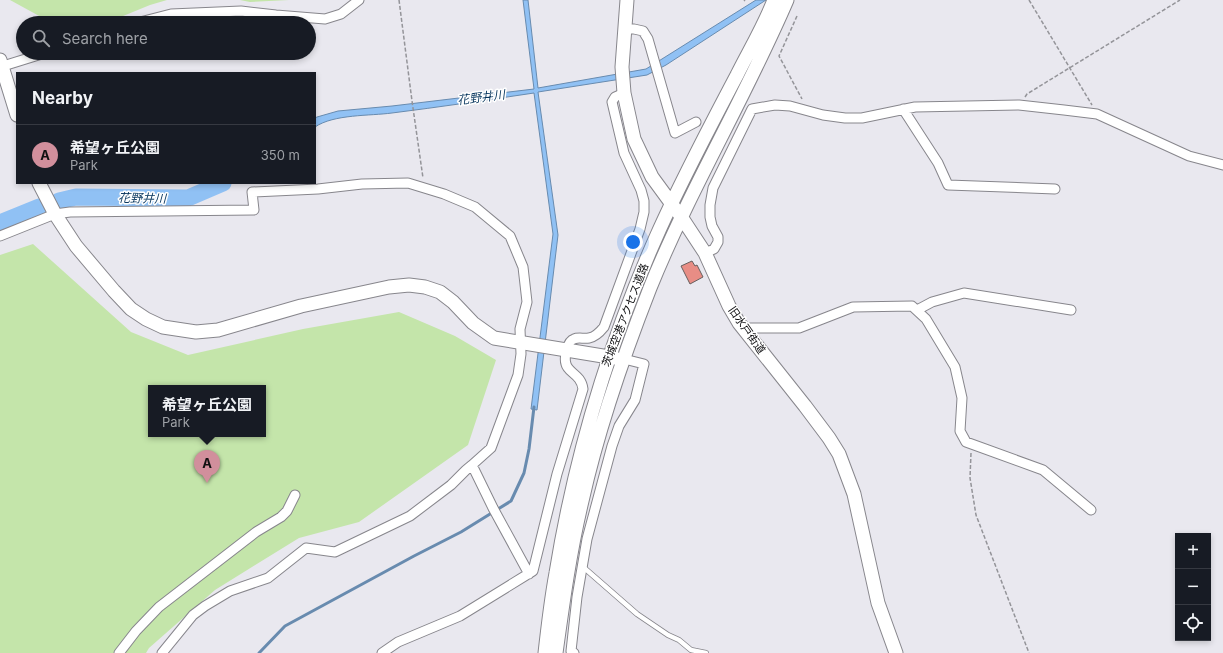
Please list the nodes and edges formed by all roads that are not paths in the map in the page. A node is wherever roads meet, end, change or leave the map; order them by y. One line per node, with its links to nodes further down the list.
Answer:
1 (359, 0): 7 (street)
2 (626, 0): 8 (street, 旧水戸街道)
3 (774, 0): 18 (street, 茨城空港アクセス道路)
4 (787, 0): 20 (street, 茨城空港アクセス道路)
5 (163, 16): 6 (street)
6 (288, 16)
7 (316, 18)
8 (625, 29): 11 (street, 旧水戸街道); 14 (street)
9 (19, 60): 10 (street)
10 (1, 65): 13 (street)
11 (624, 88): 18 (street, 旧水戸街道); 27 (street)
12 (904, 109): 15 (street); 17 (street); 22 (street)
13 (16, 112)
14 (696, 122)
15 (1223, 165)
16 (40, 184): 19 (street)
17 (1055, 189)
18 (671, 204): 20 (street, 旧水戸街道); 28 (street, 茨城空港アクセス道路)
19 (55, 214): 21 (street); 26 (street); 26 (street)
20 (682, 218): 22 (street, 旧水戸街道); 29 (street, 茨城空港アクセス道路)
21 (0, 236)
22 (705, 253): 25 (street, 旧水戸街道)
23 (917, 310): 24 (street); 25 (street); 32 (street)
24 (1071, 310)
25 (743, 328): 42 (street, 旧水戸街道)
26 (526, 343): 27 (street); 30 (street)
27 (567, 350): 28 (street); 34 (street)
28 (608, 357): 29 (street); 38 (street, 茨城空港アクセス道路)
29 (624, 359): 33 (street); 39 (street, 茨城空港アクセス道路)
30 (472, 465): 34 (street); 36 (street)
31 (295, 495): 35 (street)
32 (1091, 510)
33 (582, 566): 40 (street); 41 (lane)
34 (529, 574): 37 (street)
35 (119, 653)
36 (162, 653)
37 (382, 653)
38 (545, 653)
39 (556, 653)
40 (574, 653)
41 (706, 653)
42 (896, 653)

